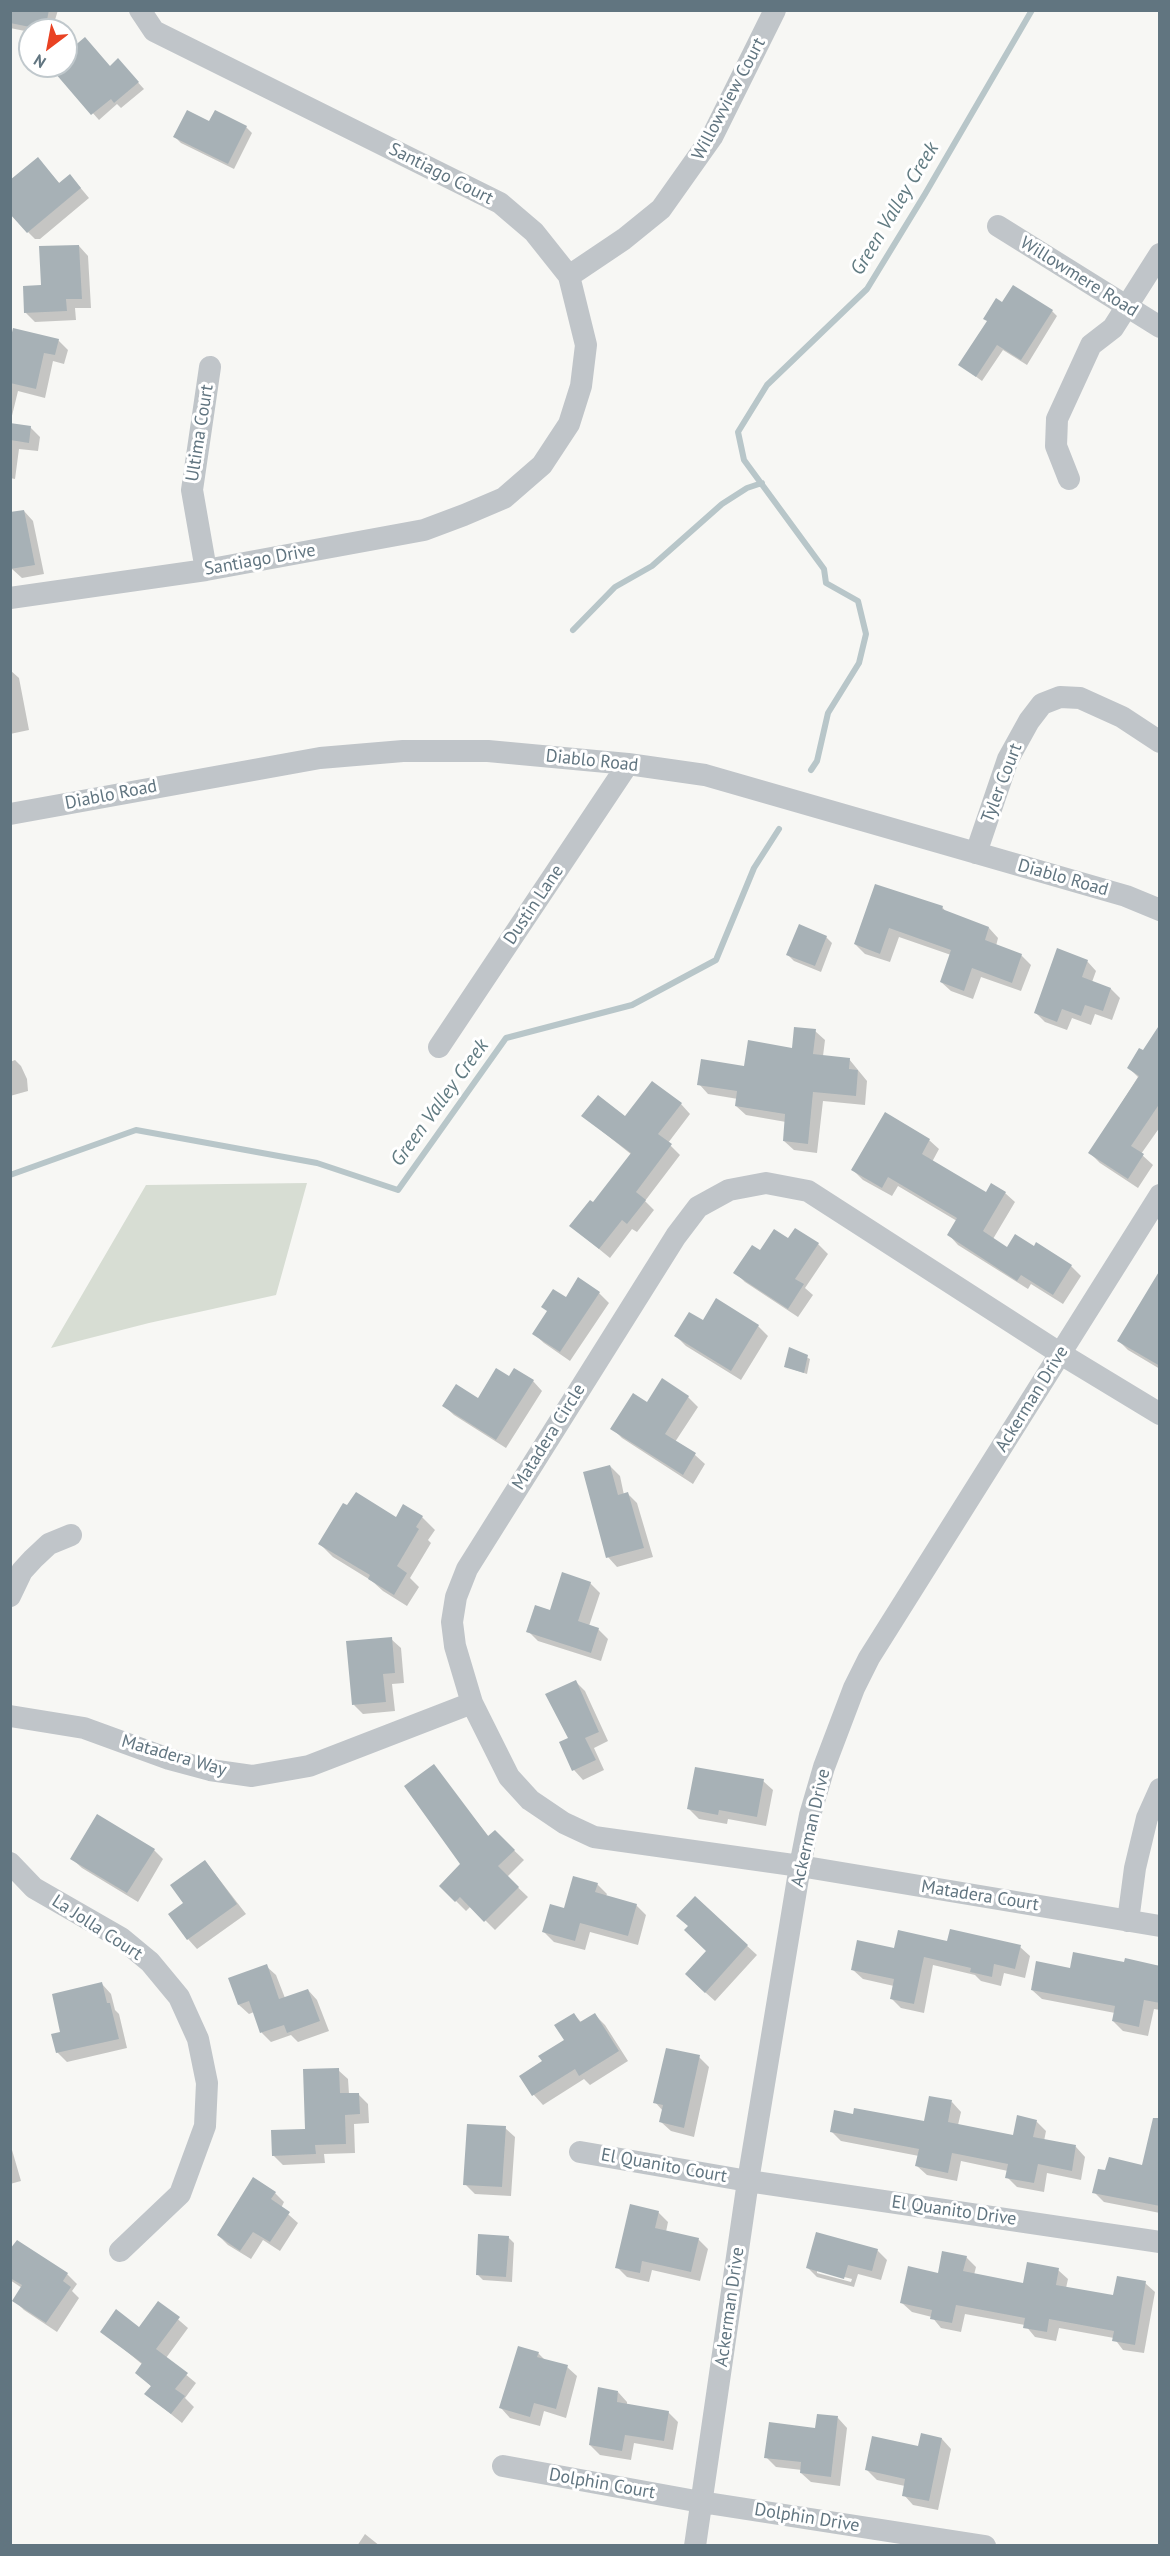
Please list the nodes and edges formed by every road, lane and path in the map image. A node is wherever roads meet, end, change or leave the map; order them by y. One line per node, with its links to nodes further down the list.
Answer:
1 (140, 10): 5 (street, Santiago Court)
2 (775, 10): 5 (street, Willowview Court)
3 (998, 226): 6 (street, Willowmere Road)
4 (1160, 254): 6 (street)
5 (569, 276): 10 (street, Santiago Court)
6 (1126, 306): 7 (street, Willowmere Road); 9 (street)
7 (1160, 327)
8 (210, 367): 11 (street, Ultima Court)
9 (1069, 479)
10 (504, 498): 11 (street, Santiago Drive)
11 (206, 570): 12 (street, Santiago Drive)
12 (10, 598)
13 (1160, 742): 16 (street, Tyler Court)
14 (628, 764): 15 (street, Diablo Road); 16 (street, Diablo Road); 18 (street, Dustin Lane)
15 (10, 814)
16 (976, 853): 17 (street, Diablo Road)
17 (1160, 910)
18 (439, 1047)
19 (1160, 1195): 20 (street, Ackerman Drive)
20 (1061, 1354): 21 (street, Matadera Circle); 24 (street, Matadera Circle); 28 (street, Ackerman Drive)
21 (1160, 1414)
22 (71, 1535): 23 (street)
23 (10, 1596)
24 (472, 1703): 25 (street, Matadera Way); 28 (street, Matadera Circle)
25 (10, 1716)
26 (1160, 1789): 29 (street)
27 (10, 1863): 34 (street, La Jolla Court)
28 (800, 1866): 29 (street, Matadera Court); 32 (street, Ackerman Drive)
29 (1128, 1921): 30 (street, Matadera Court)
30 (1160, 1926)
31 (580, 2152): 32 (street, El Quanito Court)
32 (748, 2181): 33 (street, El Quanito Drive); 36 (street, Ackerman Drive)
33 (1160, 2242)
34 (120, 2251)
35 (503, 2466): 36 (street, Dolphin Court)
36 (701, 2502): 37 (street, Ackerman Drive); 38 (street, Dolphin Drive)
37 (695, 2546)
38 (985, 2546)

